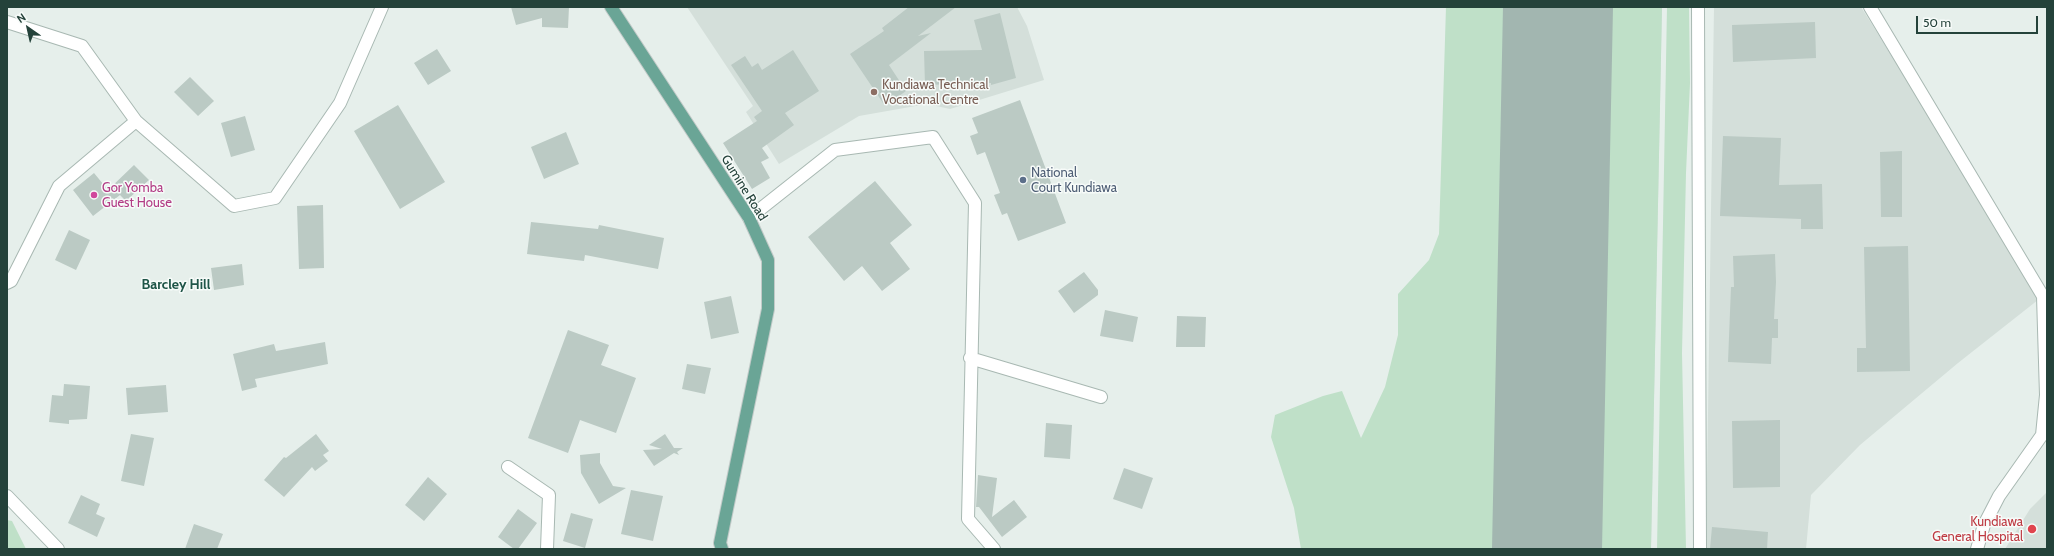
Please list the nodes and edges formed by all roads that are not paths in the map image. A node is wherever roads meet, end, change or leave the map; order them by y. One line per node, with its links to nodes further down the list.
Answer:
1 (382, 7): 6 (street)
2 (611, 7): 7 (main road, Gumine Road)
3 (1698, 7): 18 (street)
4 (1870, 7): 9 (street)
5 (7, 22): 6 (street)
6 (136, 121): 8 (street)
7 (749, 218): 10 (street); 16 (main road, Gumine Road)
8 (7, 283)
9 (2045, 300): 19 (street)
10 (970, 358): 11 (street); 17 (street)
11 (1101, 397)
12 (508, 467): 15 (street)
13 (7, 496): 14 (street)
14 (58, 549)
15 (547, 549)
16 (722, 549)
17 (994, 549)
18 (1700, 549)
19 (1977, 549)

